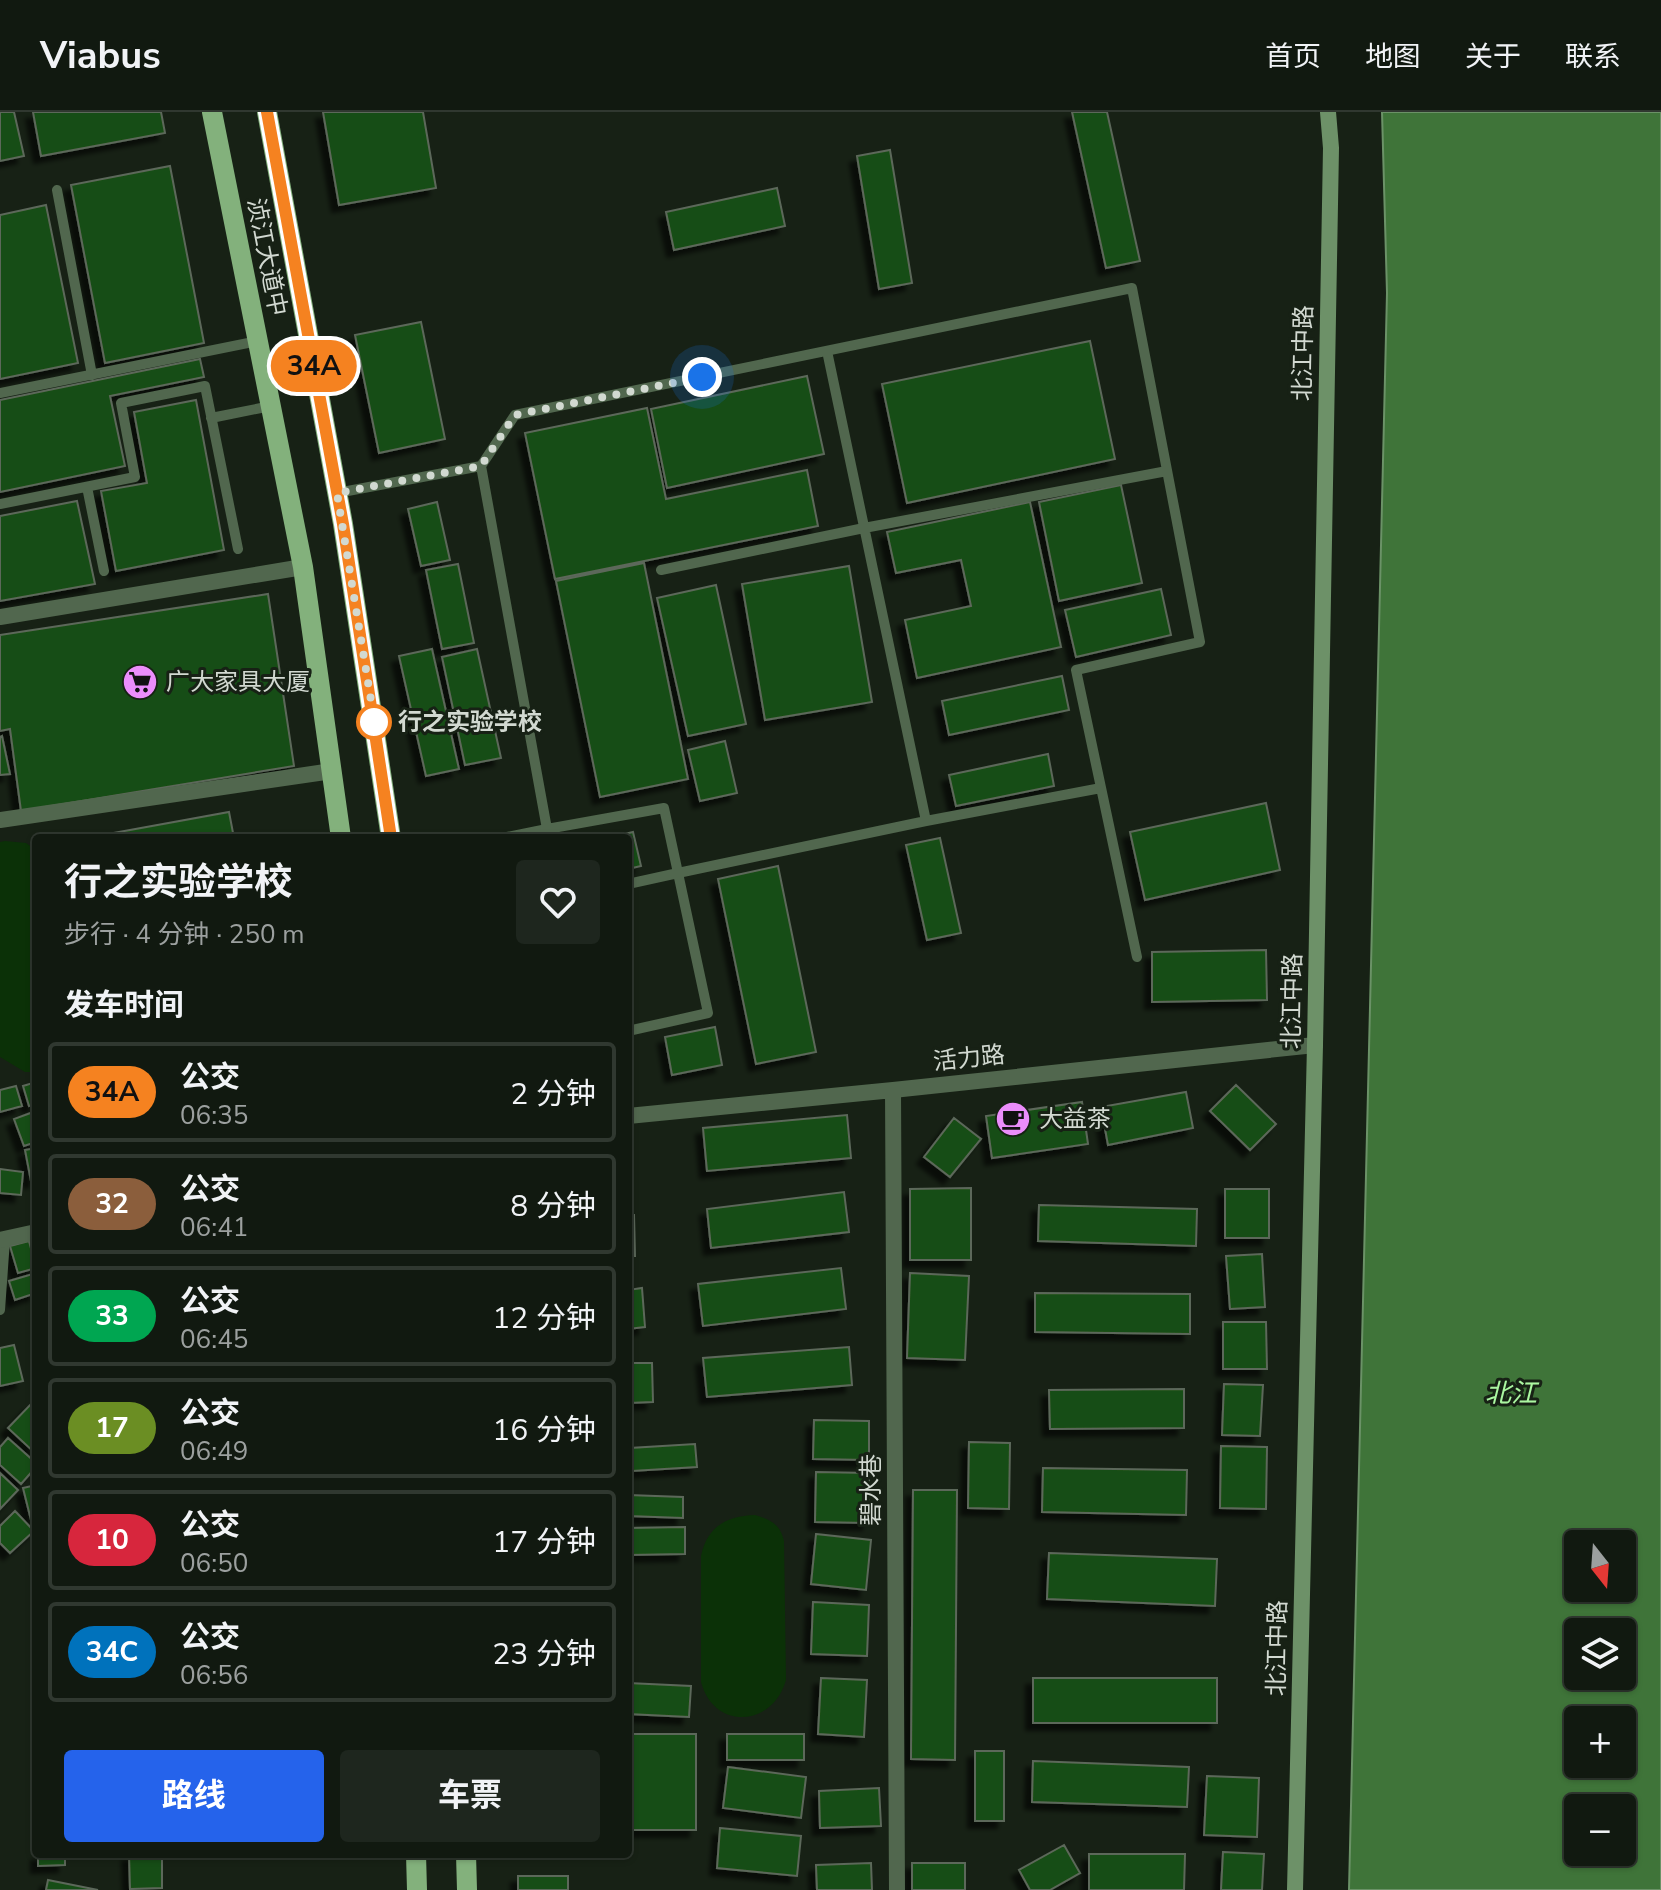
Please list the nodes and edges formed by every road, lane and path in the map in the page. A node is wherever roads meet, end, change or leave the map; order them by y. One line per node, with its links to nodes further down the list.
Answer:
1 (212, 112): 5 (main road, 浈江大道中)
2 (267, 112): 14 (main road, 浈江大道中)
3 (1328, 112): 34 (street, 北江中路)
4 (57, 190): 7 (lane)
5 (258, 341): 7 (lane); 9 (main road, 浈江大道中)
6 (827, 351): 11 (lane); 12 (lane); 16 (lane)
7 (92, 375): 8 (lane)
8 (0, 393)
9 (271, 406): 10 (lane); 18 (main road, 浈江大道中)
10 (211, 418): 13 (lane); 17 (lane)
11 (481, 466): 14 (lane); 26 (lane)
12 (1167, 471): 16 (lane); 23 (lane)
13 (87, 487): 15 (lane); 20 (lane)
14 (337, 493): 28 (main road, 浈江大道中)
15 (0, 504)
16 (864, 528): 19 (lane); 25 (lane)
17 (238, 549)
18 (303, 567): 21 (street); 22 (main road, 浈江大道中)
19 (661, 570)
20 (104, 571)
21 (0, 617)
22 (332, 771): 24 (street); 27 (main road, 浈江大道中)
23 (1101, 788): 25 (lane); 32 (lane)
24 (0, 820)
25 (926, 821): 30 (lane)
26 (547, 829): 29 (lane); 30 (lane)
27 (340, 834)
28 (390, 834)
29 (522, 834)
30 (678, 873): 31 (lane); 33 (lane)
31 (632, 883)
32 (1137, 957)
33 (632, 1030)
34 (1315, 1045): 35 (street, 活力路); 45 (street, 北江中路)
35 (893, 1090): 36 (street, 活力路); 44 (street, 碧水巷)
36 (632, 1116)
37 (32, 1233): 38 (street)
38 (2, 1240): 39 (lane)
39 (0, 1310)
40 (416, 1858): 42 (main road)
41 (466, 1858): 43 (main road)
42 (417, 1890)
43 (467, 1890)
44 (897, 1890)
45 (1295, 1890)

